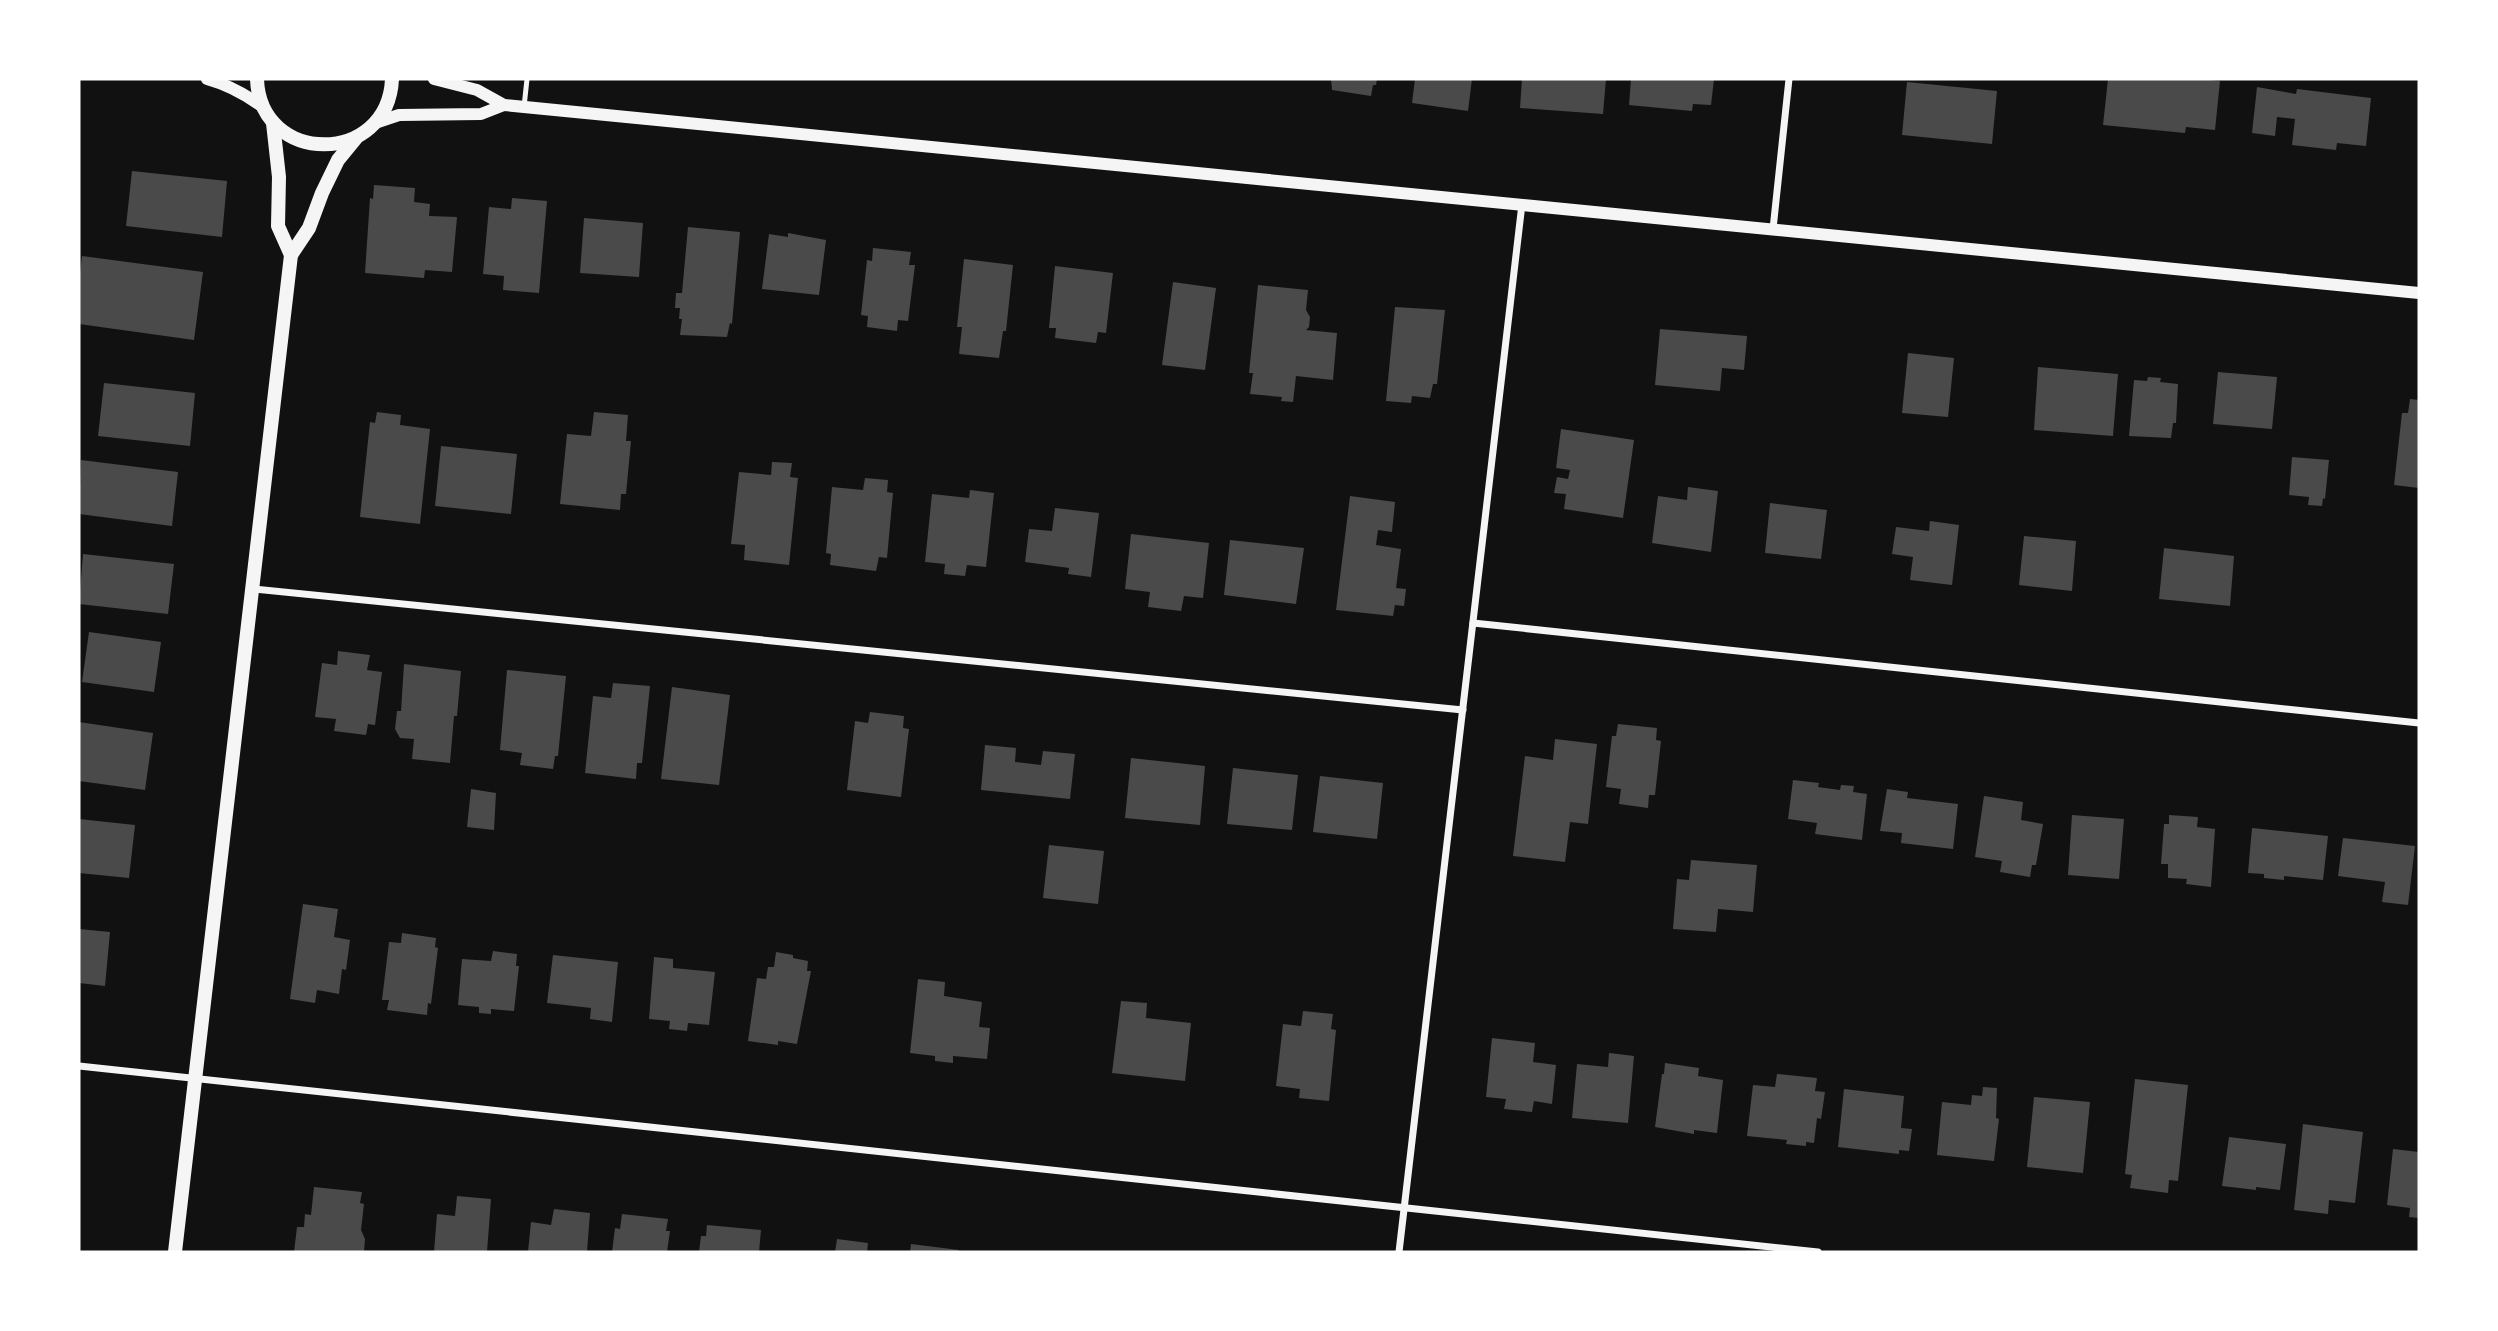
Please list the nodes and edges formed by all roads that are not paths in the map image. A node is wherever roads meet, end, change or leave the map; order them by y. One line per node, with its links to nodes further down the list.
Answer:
1 (207, 79): 8 (street)
2 (257, 79): 8 (main road)
3 (392, 79): 11 (main road)
4 (434, 79): 7 (street)
5 (527, 79): 9 (lane)
6 (1789, 79): 14 (street)
7 (504, 105): 9 (street); 11 (street)
8 (263, 107): 10 (main road)
9 (524, 107): 13 (street)
10 (273, 123): 12 (main road); 15 (main road)
11 (375, 123): 12 (main road)
12 (356, 138): 15 (main road)
13 (1522, 204): 14 (street); 18 (street)
14 (1773, 229): 16 (street)
15 (291, 255): 17 (main road)
16 (2419, 293)
17 (252, 589): 19 (street); 22 (main road)
18 (1473, 623): 19 (street); 20 (street)
19 (1463, 710): 23 (street)
20 (2419, 723)
21 (79, 1066): 22 (street)
22 (195, 1079): 23 (street); 24 (main road)
23 (1405, 1208): 25 (street); 26 (street)
24 (175, 1252)
25 (1399, 1252)
26 (1818, 1252)

